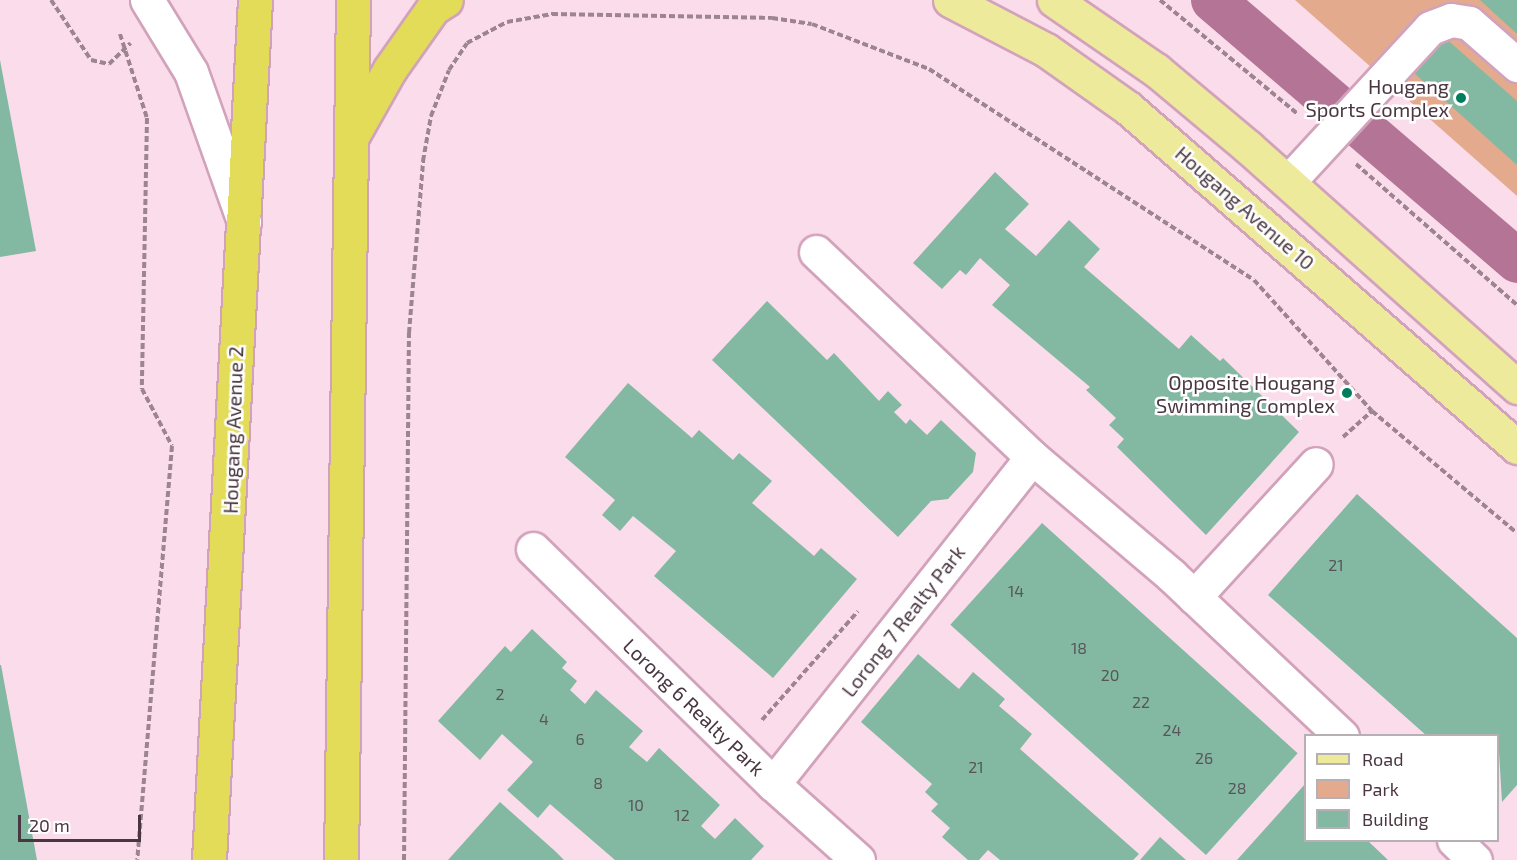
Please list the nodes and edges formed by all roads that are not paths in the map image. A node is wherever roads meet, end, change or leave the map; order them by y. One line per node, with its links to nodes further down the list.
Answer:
1 (147, 0): 10 (street)
2 (255, 0): 10 (highway, Hougang Avenue 2)
3 (353, 0): 8 (highway)
4 (446, 0): 8 (highway)
5 (950, 0): 13 (main road, Hougang Avenue 10)
6 (1054, 0): 9 (main road)
7 (1517, 65): 9 (street)
8 (349, 141): 22 (highway)
9 (1288, 182): 12 (main road)
10 (245, 227): 21 (highway, Hougang Avenue 2)
11 (816, 252): 15 (street)
12 (1517, 387)
13 (1517, 447)
14 (1326, 454): 17 (street)
15 (1032, 457): 17 (street); 19 (street, Lorong 7 Realty Park)
16 (533, 549): 19 (street, Lorong 6 Realty Park)
17 (1194, 597): 18 (street)
18 (1341, 734)
19 (773, 784): 23 (street, Lorong 6 Realty Park)
20 (1456, 842): 24 (street)
21 (209, 860)
22 (341, 860)
23 (858, 860)
24 (1475, 860)

